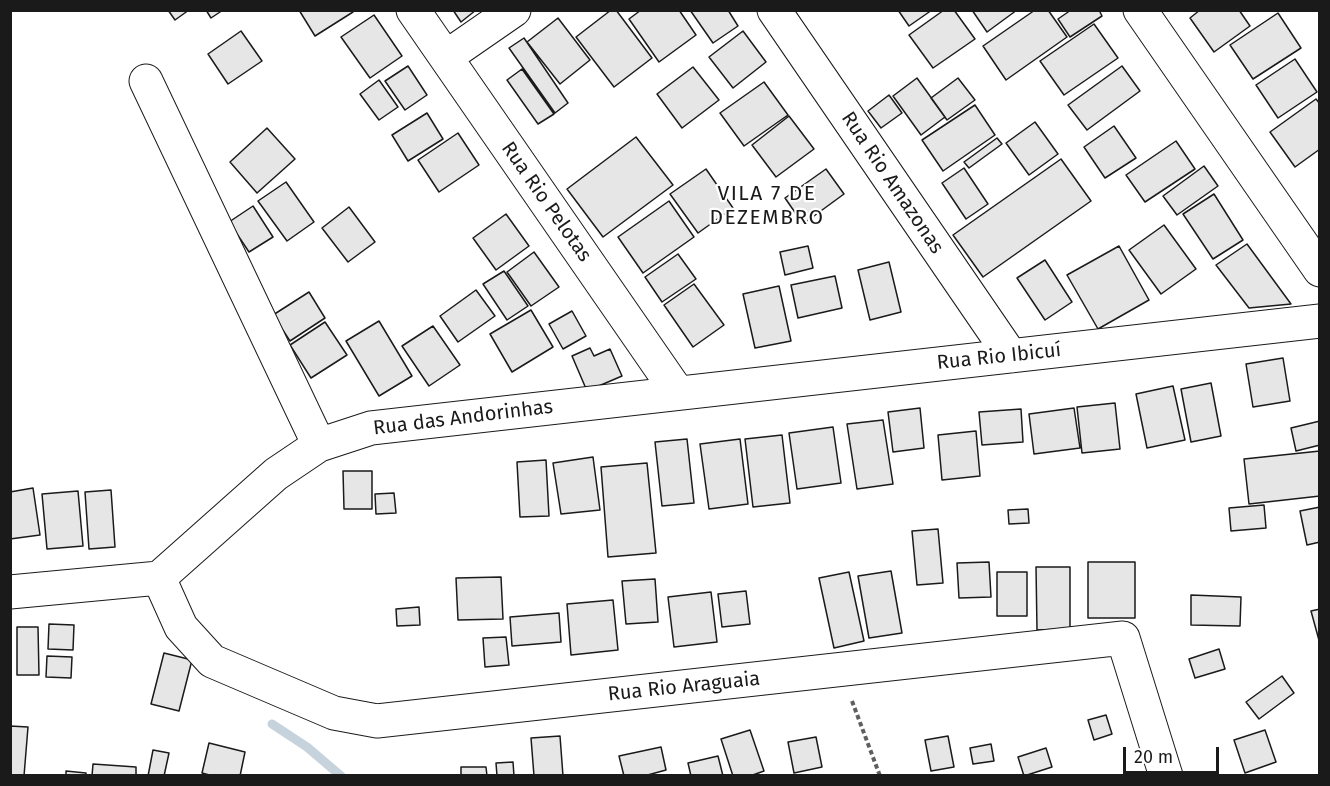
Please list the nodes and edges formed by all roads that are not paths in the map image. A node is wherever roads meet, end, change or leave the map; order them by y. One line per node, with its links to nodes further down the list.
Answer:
1 (413, 10): 5 (street, Rua Rio Pelotas)
2 (514, 10): 5 (street)
3 (774, 10): 9 (street, Rua Rio Amazonas)
4 (1140, 10): 7 (street)
5 (446, 57): 10 (street, Rua Rio Pelotas)
6 (146, 81): 11 (street)
7 (1320, 270)
8 (1320, 321): 9 (street, Rua Rio Ibicuí)
9 (1011, 356): 10 (street, Rua Rio Ibicuí)
10 (678, 393): 11 (street, Rua das Andorinhas)
11 (319, 445): 12 (street, Rua das Andorinhas)
12 (159, 578): 13 (street); 14 (street, Rua Rio Araguaia)
13 (10, 592)
14 (1166, 776)

